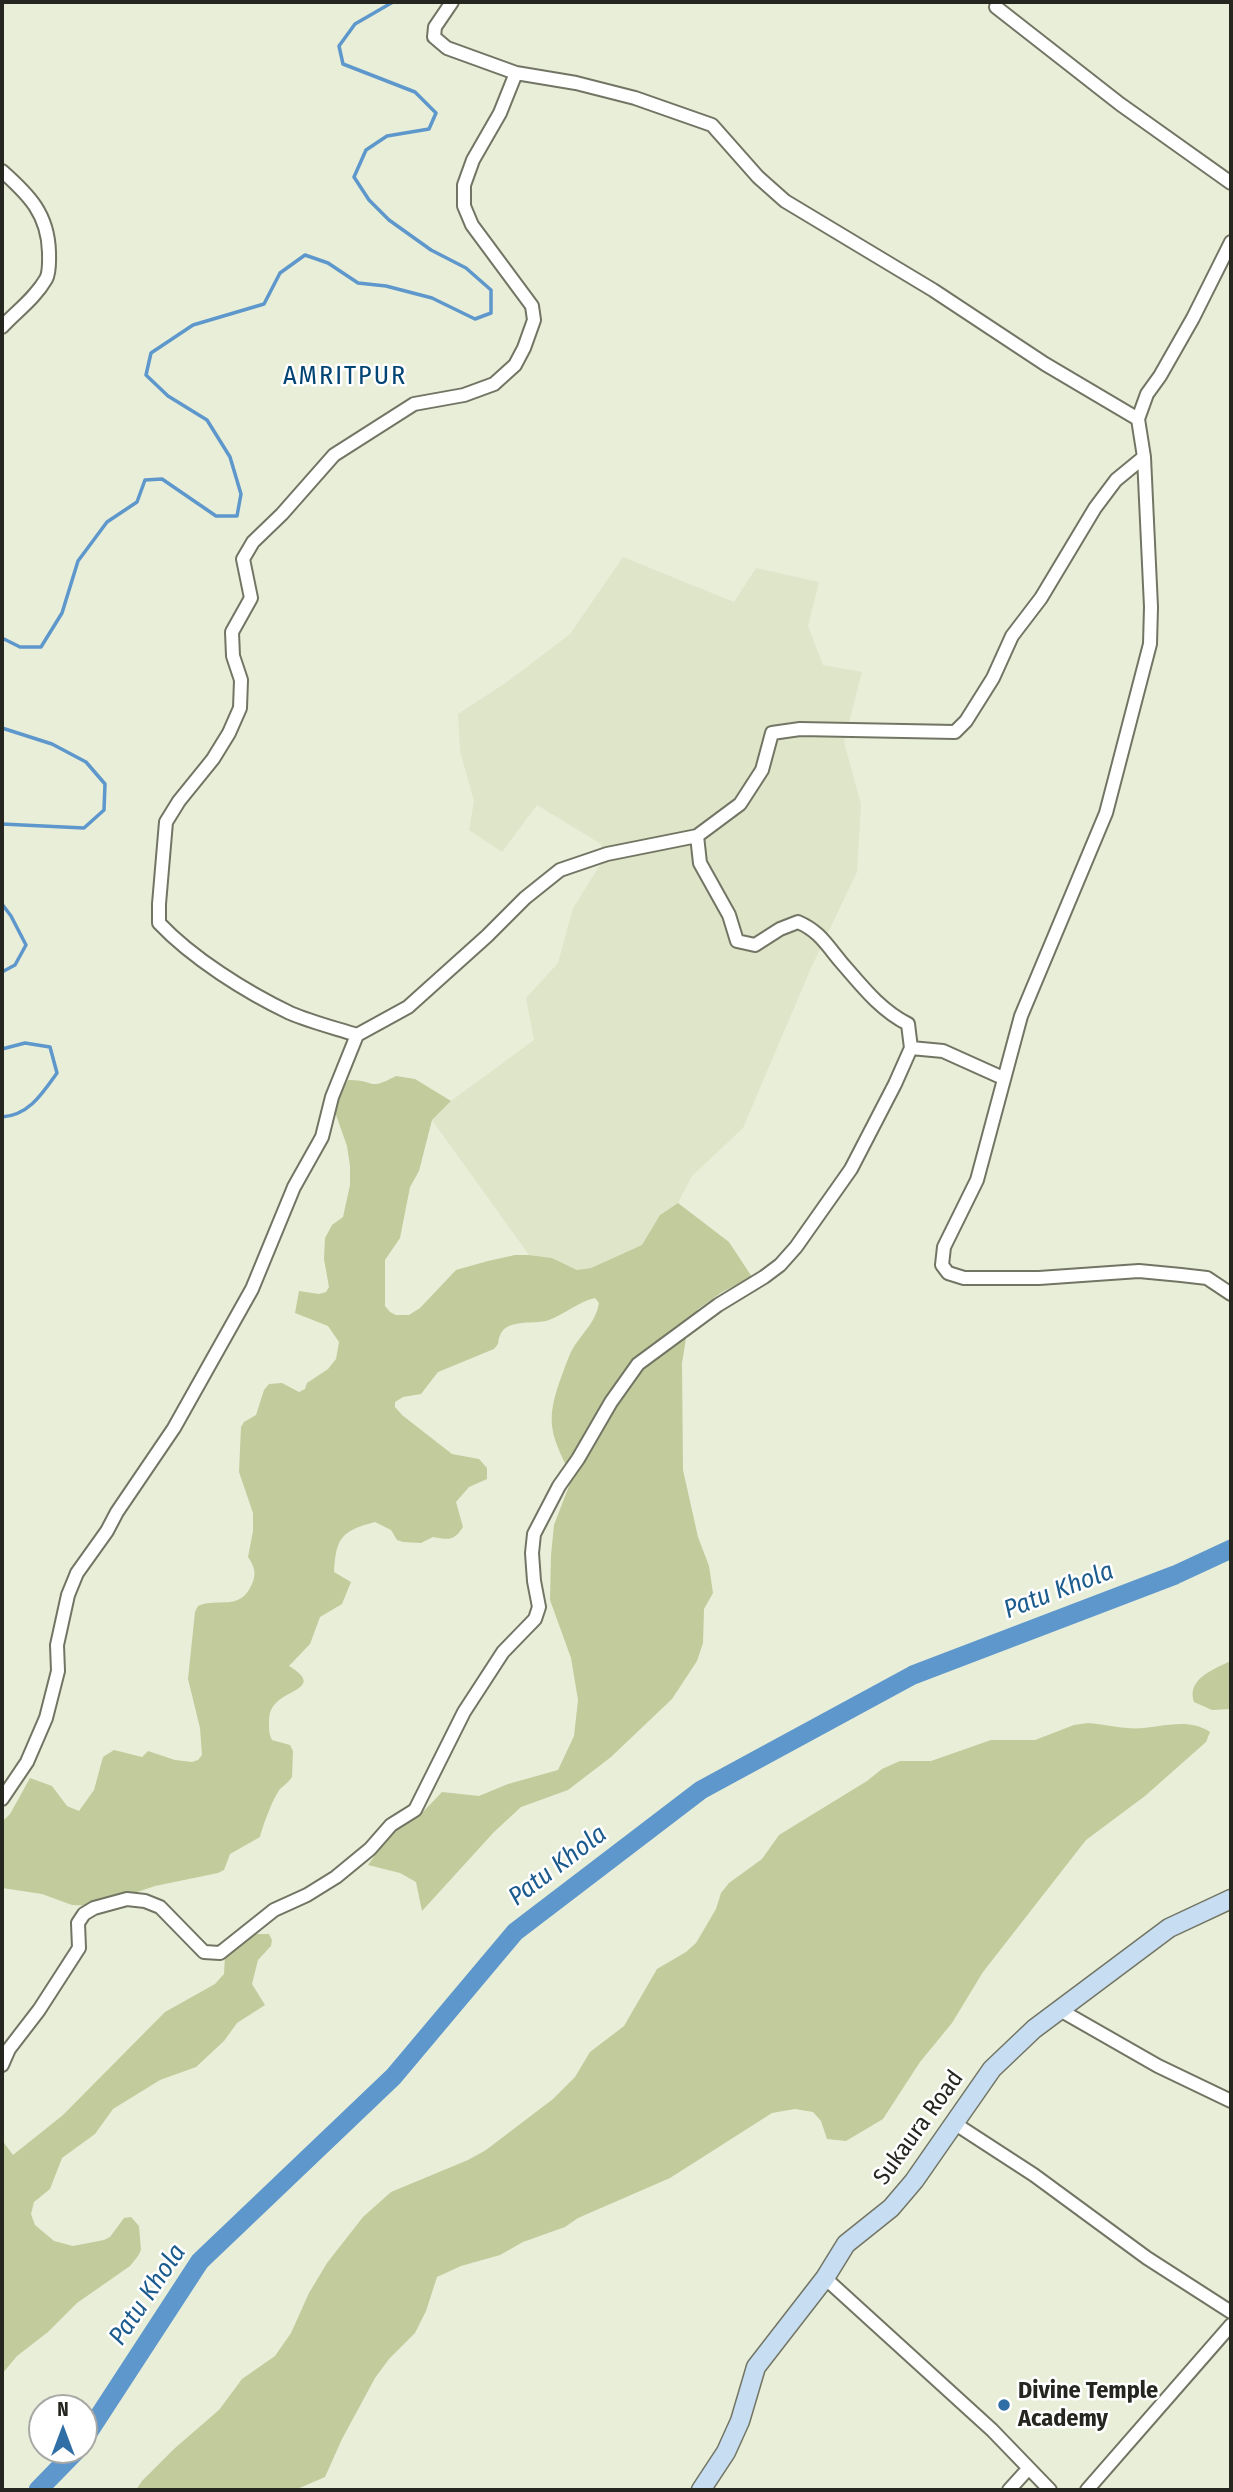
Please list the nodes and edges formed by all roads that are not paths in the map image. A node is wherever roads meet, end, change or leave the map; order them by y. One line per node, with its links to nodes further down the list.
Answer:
1 (452, 2): 3 (street)
2 (996, 7): 5 (street)
3 (516, 73): 8 (street); 11 (street)
4 (2, 171): 7 (street)
5 (1231, 183)
6 (1231, 242): 8 (street)
7 (2, 327)
8 (1139, 419): 9 (street)
9 (1144, 457): 10 (street); 13 (street)
10 (697, 836): 11 (street); 12 (street)
11 (357, 1035): 15 (street)
12 (911, 1048): 13 (street); 18 (street)
13 (1003, 1078): 14 (street)
14 (1231, 1294)
15 (2, 1800)
16 (1231, 1899): 17 (street, Sukaura Road)
17 (1060, 2010): 19 (street); 20 (street, Sukaura Road)
18 (2, 2065)
19 (1231, 2101)
20 (954, 2123): 21 (street, Sukaura Road); 22 (street)
21 (825, 2278): 24 (street); 25 (street, Sukaura Road)
22 (1231, 2312)
23 (1231, 2325): 28 (street)
24 (1028, 2469): 26 (street); 27 (street)
25 (701, 2490)
26 (1009, 2490)
27 (1050, 2490)
28 (1087, 2490)

